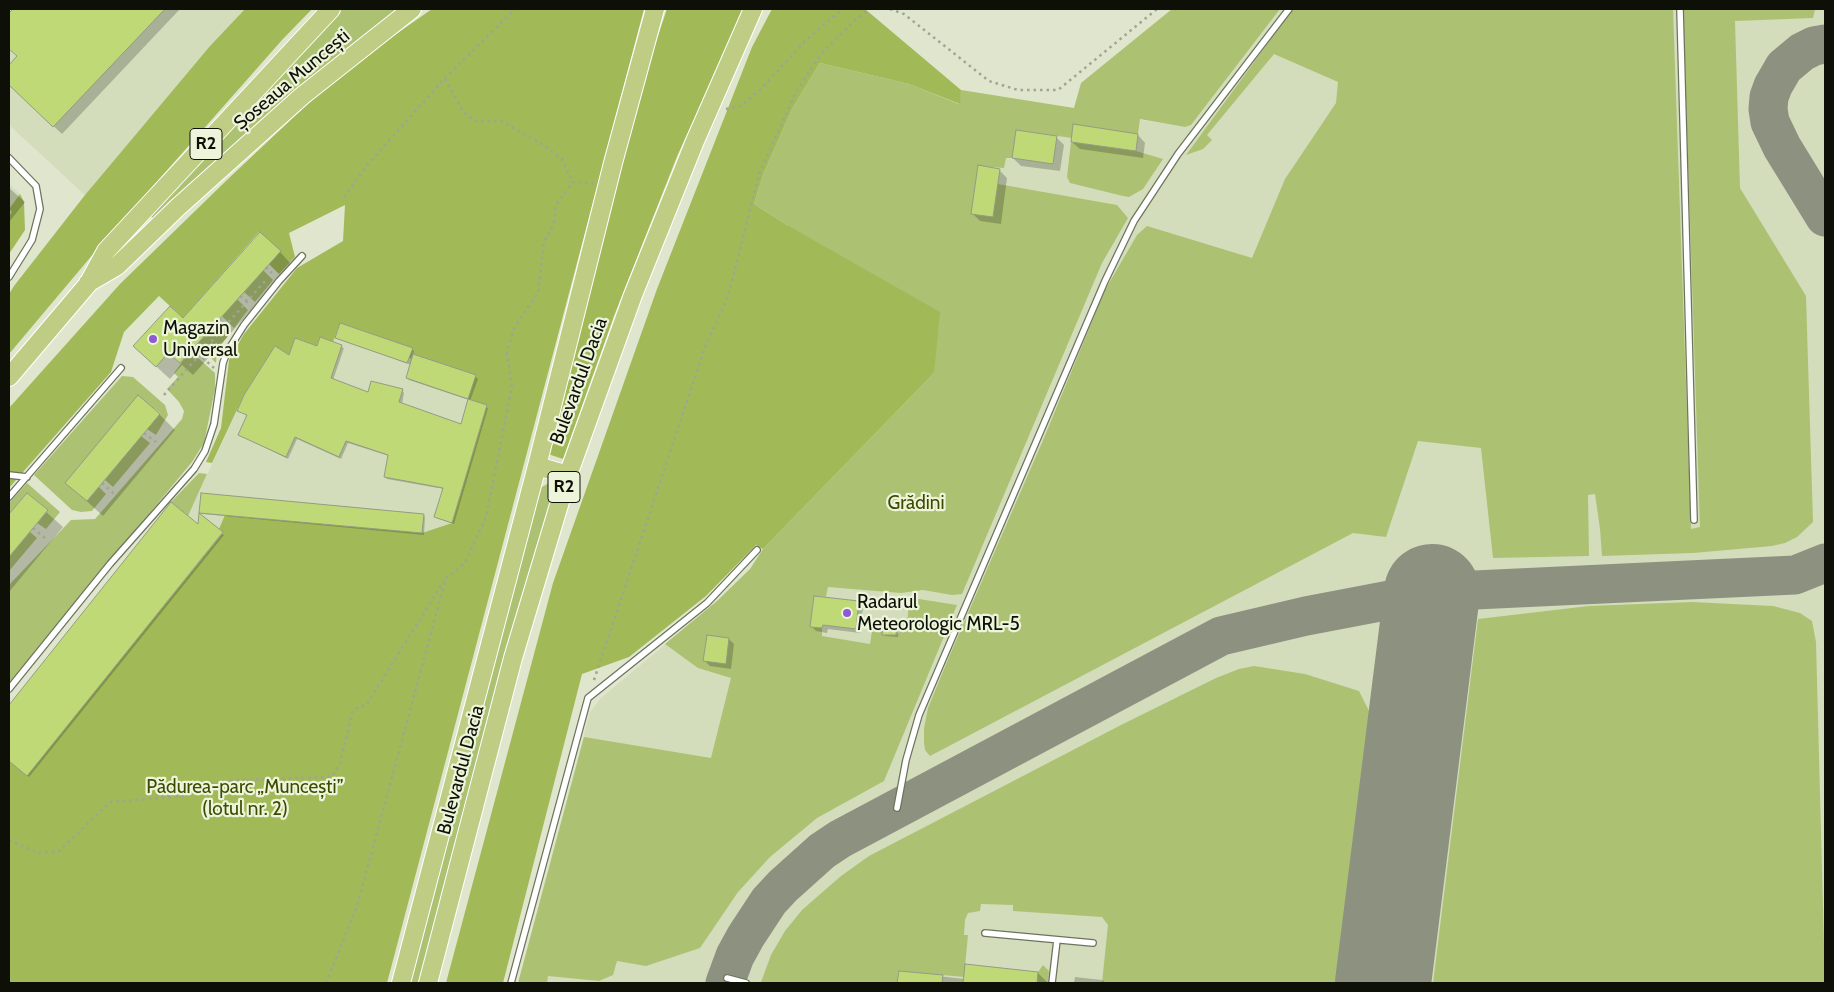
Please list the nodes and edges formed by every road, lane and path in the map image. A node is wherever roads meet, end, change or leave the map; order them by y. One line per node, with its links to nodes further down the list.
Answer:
1 (331, 9): 21 (main road, Șoseaua Muncești / R2)
2 (412, 9): 21 (main road, Șoseaua Muncești)
3 (515, 9): 12 (path)
4 (655, 9): 16 (main road, Bulevardul Dacia / R2)
5 (753, 9): 13 (main road, Bulevardul Dacia / R2)
6 (842, 9): 13 (path)
7 (870, 9): 46 (path)
8 (890, 9): 9 (path)
9 (1158, 9)
10 (1289, 9): 47 (lane)
11 (1680, 9): 40 (lane)
12 (444, 79): 15 (path); 17 (path)
13 (708, 110): 35 (main road, Bulevardul Dacia / R2)
14 (9, 158): 20 (lane)
15 (573, 182): 16 (path); 44 (path)
16 (608, 184): 33 (main road, Bulevardul Dacia / R2)
17 (344, 197)
18 (302, 256): 24 (lane)
19 (272, 273): 23 (path)
20 (9, 277)
21 (88, 284): 29 (main road, Șoseaua Muncești)
22 (219, 319): 23 (path)
23 (226, 326): 24 (path); 26 (path)
24 (236, 337): 28 (lane)
25 (193, 349): 26 (path)
26 (200, 356): 28 (path); 30 (path)
27 (121, 368): 36 (lane)
28 (221, 376): 45 (lane)
29 (9, 377)
30 (164, 395)
31 (144, 433): 32 (path)
32 (156, 442)
33 (537, 466): 35 (main road); 54 (main road, Bulevardul Dacia / R2)
34 (9, 475): 36 (lane)
35 (568, 475): 55 (main road, Bulevardul Dacia / R2)
36 (27, 477): 39 (lane)
37 (102, 483): 38 (path)
38 (114, 494)
39 (9, 497)
40 (1694, 520)
41 (33, 528): 42 (path)
42 (46, 539)
43 (757, 550): 46 (lane)
44 (446, 578): 48 (path); 53 (path)
45 (9, 689)
46 (588, 698): 56 (lane)
47 (897, 808)
48 (9, 840)
49 (985, 933): 50 (lane)
50 (1057, 940): 51 (lane); 58 (lane)
51 (1093, 942)
52 (727, 978): 57 (lane)
53 (326, 983)
54 (401, 983)
55 (428, 983)
56 (511, 983)
57 (746, 983)
58 (1052, 983)

